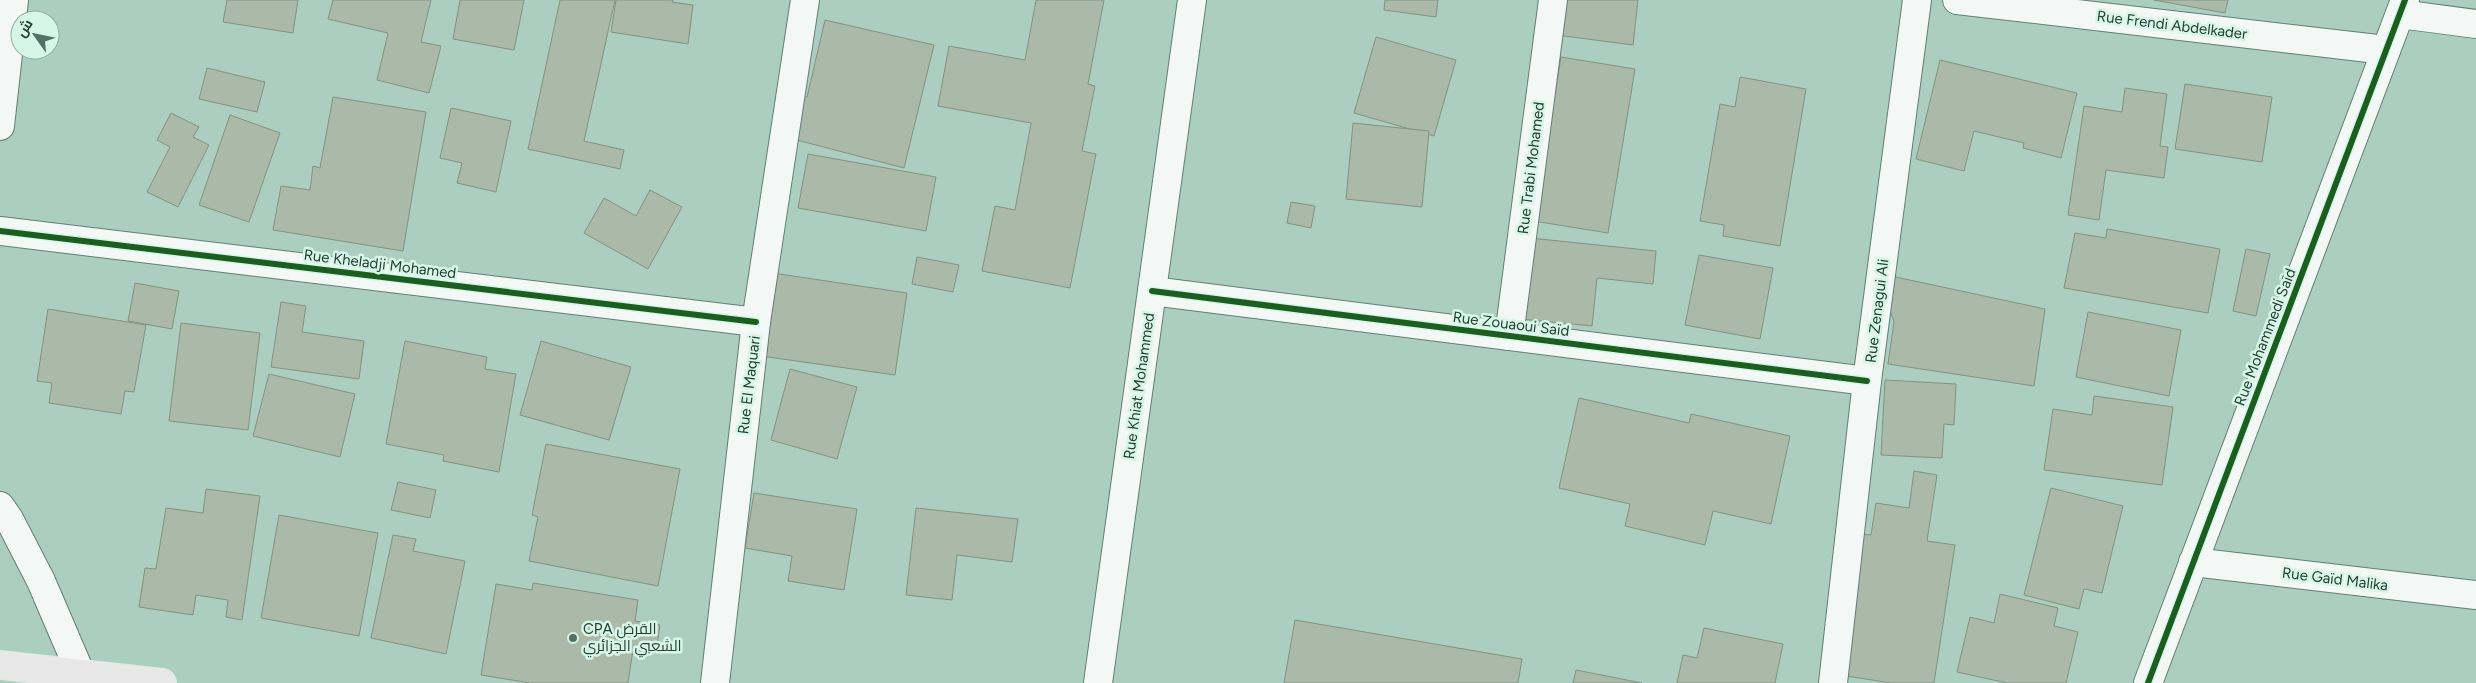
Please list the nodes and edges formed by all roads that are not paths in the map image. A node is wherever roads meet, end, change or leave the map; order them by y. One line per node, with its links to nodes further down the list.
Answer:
1 (14, 0): 10 (street)
2 (805, 0): 13 (street, Rue El Maquari)
3 (1192, 0): 12 (street, Rue Khiat Mohammed)
4 (1553, 0): 14 (street, Rue Trabi Mohamed)
5 (1917, 0): 15 (street, Rue Zenagui Ali)
6 (1957, 0): 9 (street, Rue Frendi Abdelkader)
7 (2403, 7): 8 (street); 9 (street, Rue Mohammedi Saïd)
8 (2476, 24)
9 (2386, 50): 17 (street, Rue Mohammedi Saïd)
10 (0, 126)
11 (0, 231): 13 (street, Rue Kheladji Mohamed)
12 (1152, 291): 14 (street, Rue Zouaoui Saïd); 23 (street, Rue Khiat Mohammed)
13 (756, 322): 22 (street, Rue El Maquari)
14 (1509, 336): 15 (street, Rue Zouaoui Saïd)
15 (1868, 381): 24 (street, Rue Zenagui Ali)
16 (0, 506): 20 (street)
17 (2193, 562): 18 (street, Rue Gaïd Malika); 25 (street, Rue Mohammedi Saïd)
18 (2476, 595)
19 (0, 665): 20 (main road)
20 (80, 672): 21 (main road)
21 (162, 683)
22 (715, 683)
23 (1098, 683)
24 (1833, 683)
25 (2148, 683)

